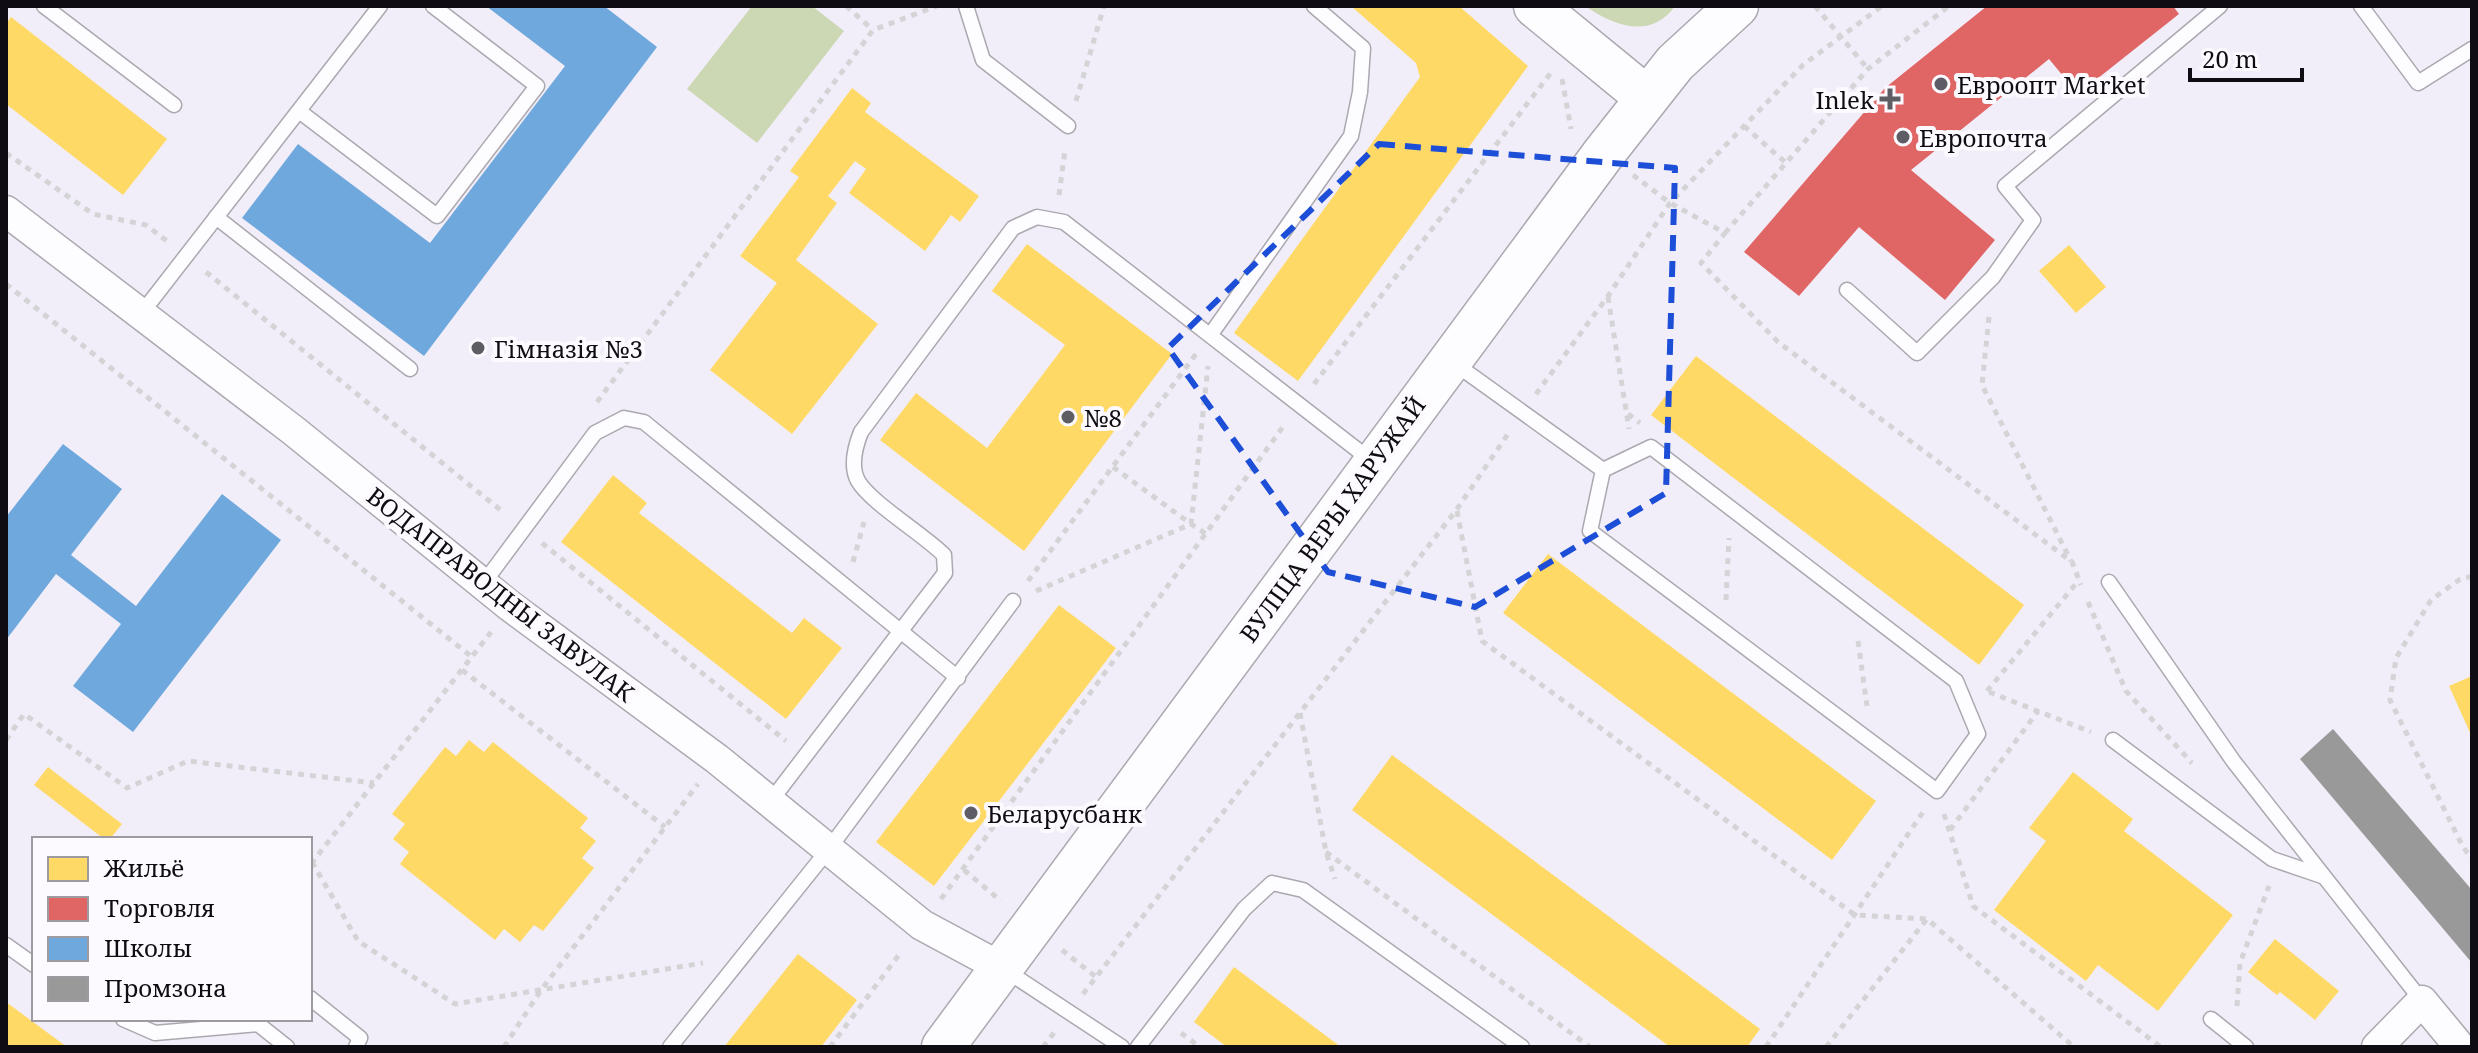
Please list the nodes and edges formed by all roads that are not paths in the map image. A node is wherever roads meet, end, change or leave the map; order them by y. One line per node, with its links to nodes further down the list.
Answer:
1 (44, 6): 12 (lane)
2 (380, 6): 13 (lane)
3 (433, 6): 13 (lane)
4 (966, 6): 14 (lane)
5 (1314, 6): 19 (lane)
6 (1535, 6): 11 (main road)
7 (1737, 6): 11 (main road, ВУЛІЦА ВЕРЫ ХАРУЖАЙ)
8 (2220, 6): 17 (lane)
9 (2361, 6): 10 (lane)
10 (2472, 49)
11 (1646, 97): 20 (main road, ВУЛІЦА ВЕРЫ ХАРУЖАЙ)
12 (174, 105)
13 (299, 111): 16 (lane)
14 (1068, 126)
15 (6, 211): 18 (street, ВОДАПРАВОДНЫ ЗАВУЛАК)
16 (216, 217): 18 (lane); 21 (lane)
17 (1847, 290)
18 (141, 314): 25 (street, ВОДАПРАВОДНЫ ЗАВУЛАК)
19 (1211, 334): 22 (lane); 27 (lane)
20 (1449, 360): 22 (main road, ВУЛІЦА ВЕРЫ ХАРУЖАЙ); 23 (lane)
21 (410, 369)
22 (1373, 462): 35 (main road, ВУЛІЦА ВЕРЫ ХАРУЖАЙ)
23 (1603, 470): 23 (lane)
24 (2109, 582): 32 (lane)
25 (483, 584): 27 (lane); 30 (street, ВОДАПРАВОДНЫ ЗАВУЛАК)
26 (1013, 601): 28 (lane)
27 (902, 630): 28 (lane); 30 (lane)
28 (958, 678): 31 (lane)
29 (2113, 740): 32 (lane)
30 (770, 802): 31 (street, ВОДАПРАВОДНЫ ЗАВУЛАК)
31 (828, 850): 35 (street, ВОДАПРАВОДНЫ ЗАВУЛАК); 44 (lane)
32 (2322, 876): 37 (lane)
33 (6, 945): 34 (lane)
34 (32, 964)
35 (1002, 968): 45 (main road, ВУЛІЦА ВЕРЫ ХАРУЖАЙ); 46 (lane)
36 (312, 1000): 43 (lane)
37 (2422, 1001): 49 (street); 50 (street)
38 (2211, 1019): 41 (lane)
39 (128, 1021): 40 (lane)
40 (260, 1022): 42 (lane)
41 (2240, 1042)
42 (287, 1047)
43 (356, 1047)
44 (670, 1047)
45 (943, 1047)
46 (1122, 1047)
47 (1138, 1047): 48 (lane)
48 (1522, 1047)
49 (2377, 1047)
50 (2460, 1047)

